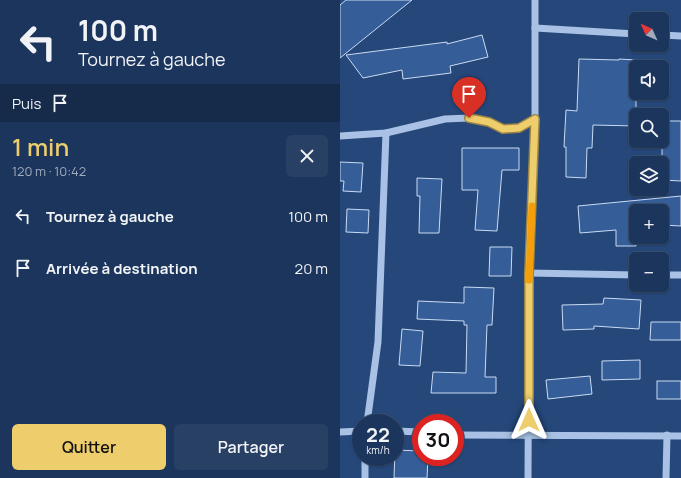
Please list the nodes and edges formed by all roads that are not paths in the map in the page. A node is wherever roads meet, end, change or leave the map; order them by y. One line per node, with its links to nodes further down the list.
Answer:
1 (535, 0): 2 (street)
2 (535, 28): 3 (street); 6 (street)
3 (629, 34)
4 (669, 35): 5 (street)
5 (681, 36)
6 (535, 119): 7 (street); 9 (street)
7 (386, 133): 8 (street); 13 (street)
8 (340, 136)
9 (529, 274): 10 (street); 17 (street)
10 (629, 275)
11 (669, 275): 12 (street)
12 (681, 275)
13 (368, 414)
14 (352, 431): 15 (street)
15 (340, 432)
16 (464, 435): 17 (street)
17 (529, 435): 18 (street); 22 (street)
18 (666, 435): 19 (street); 23 (street)
19 (681, 436)
20 (365, 466): 21 (street)
21 (365, 478)
22 (528, 478)
23 (666, 478)

